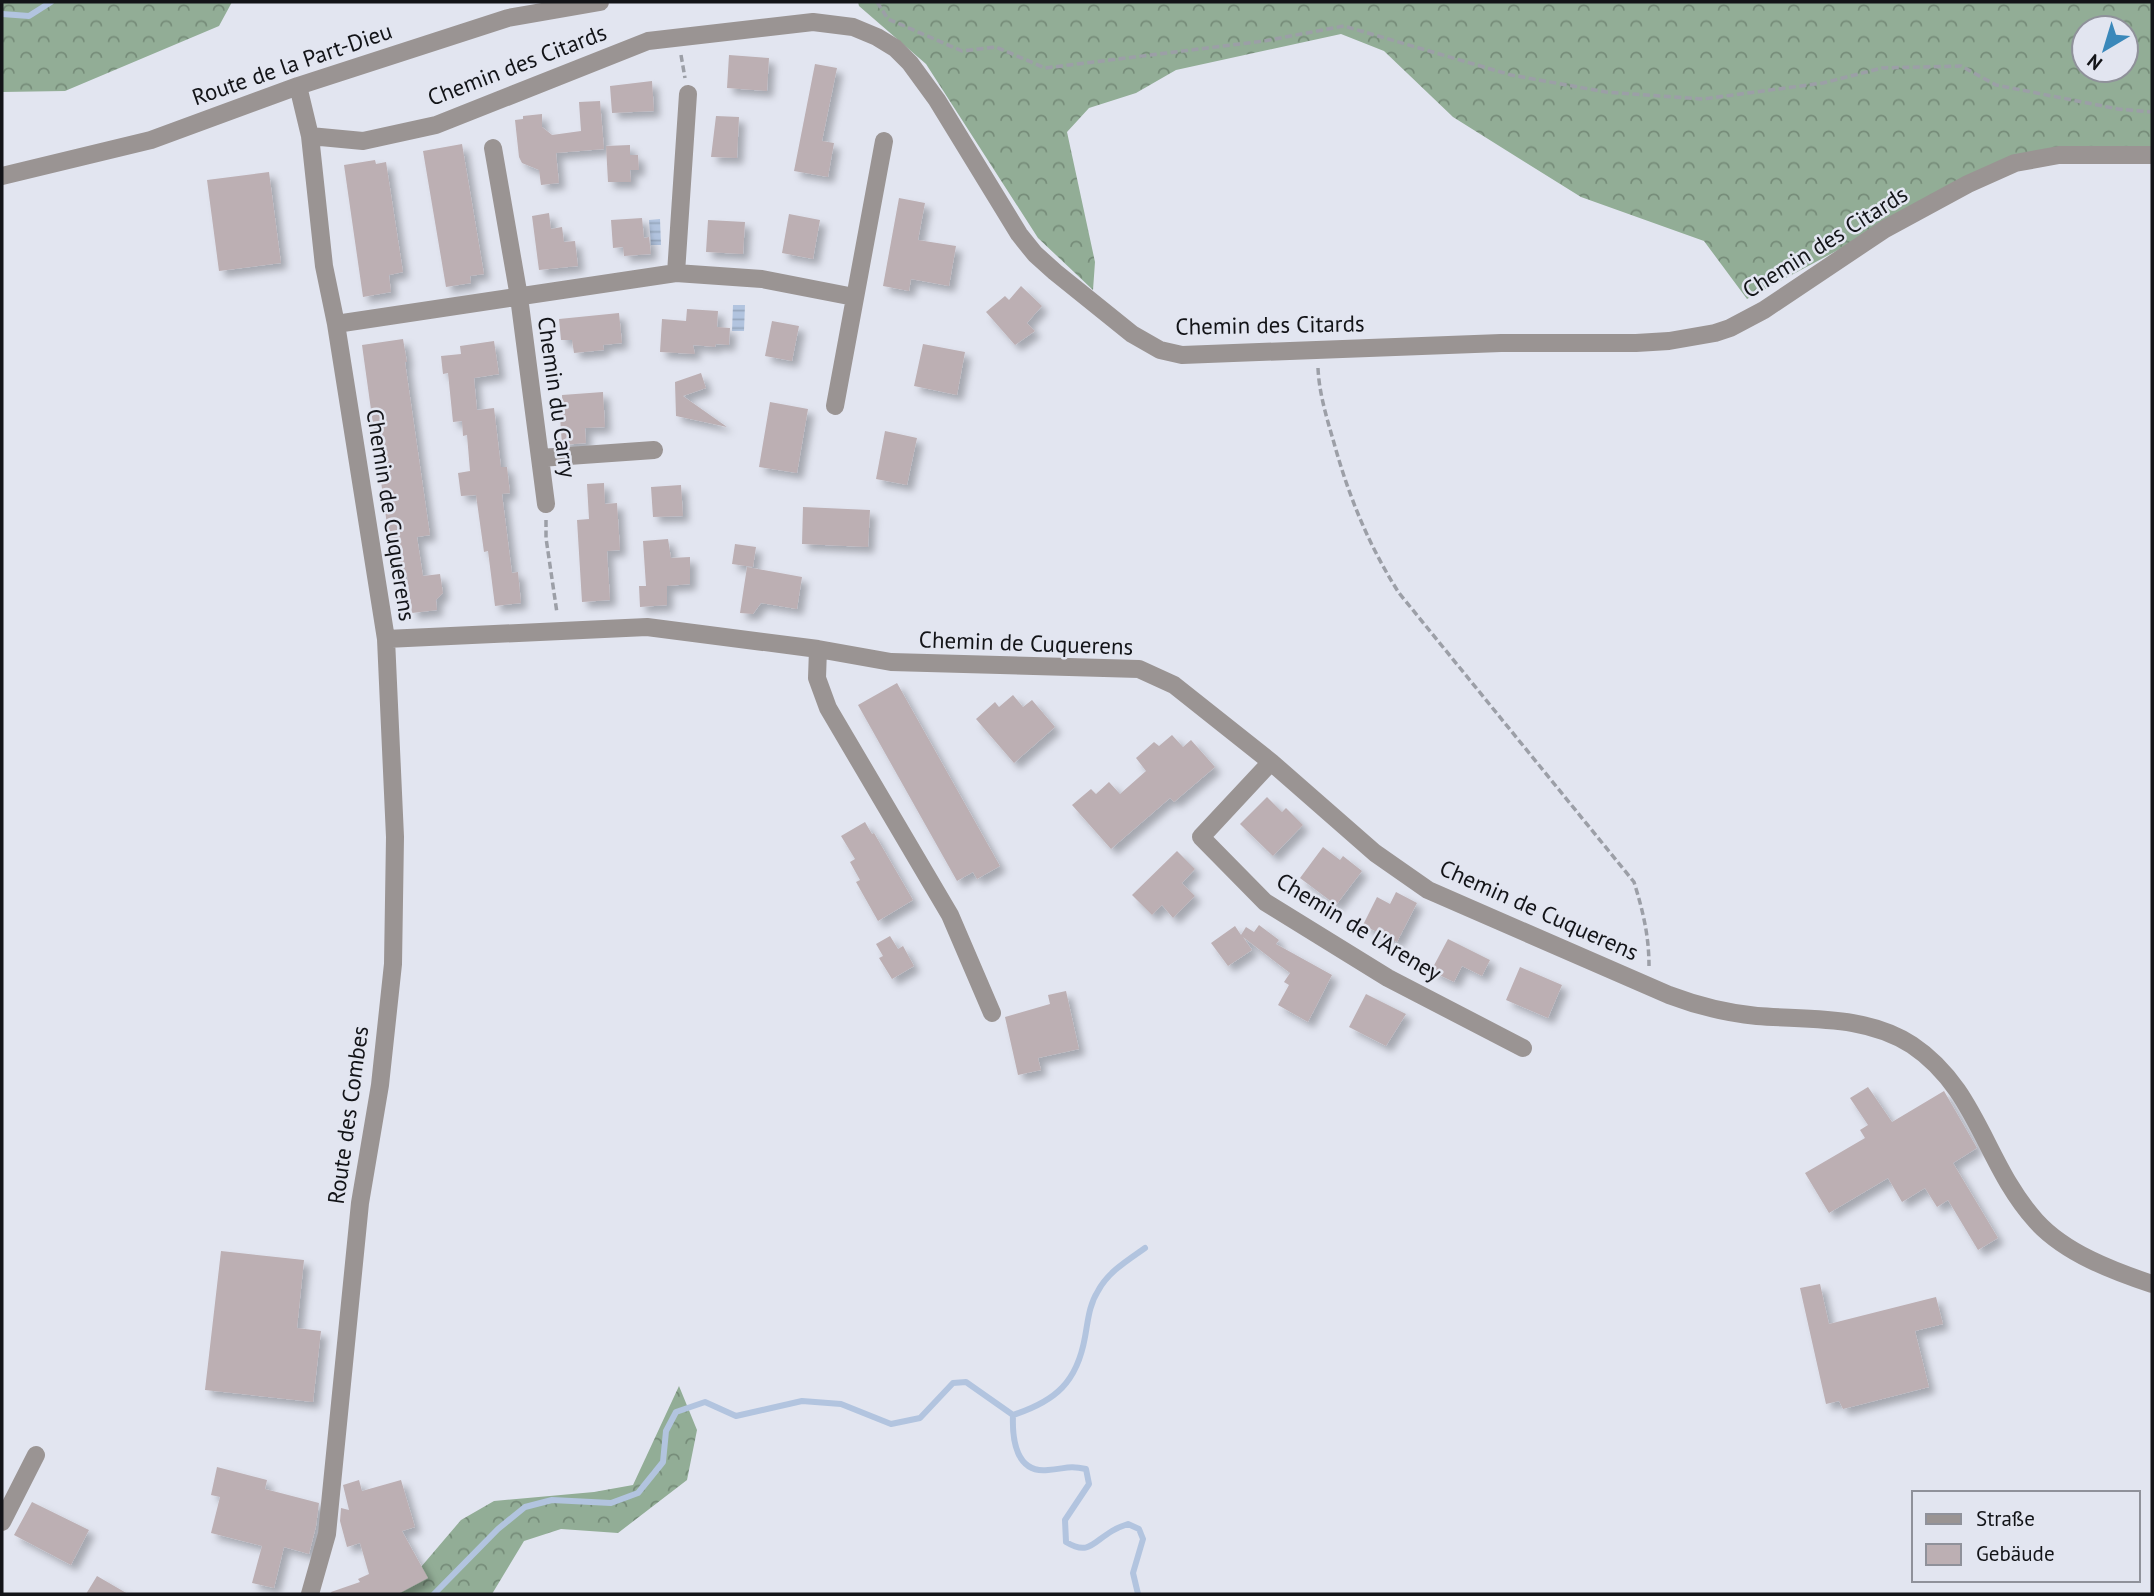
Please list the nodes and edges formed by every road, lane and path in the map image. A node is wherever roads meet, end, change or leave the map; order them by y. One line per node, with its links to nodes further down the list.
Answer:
1 (600, 2): 4 (street, Route de la Part-Dieu)
2 (877, 2): 6 (path)
3 (677, 37): 5 (path); 7 (street, Chemin des Citards); 16 (street, Chemin des Citards)
4 (298, 86): 7 (street); 11 (street, Route de la Part-Dieu)
5 (688, 94): 12 (street)
6 (2152, 112)
7 (310, 136): 15 (street, Chemin de Cuquerens)
8 (884, 141): 14 (street)
9 (494, 148): 13 (street, Chemin du Carry)
10 (2152, 155): 16 (street, Chemin des Citards)
11 (2, 176)
12 (676, 273): 13 (street, Chemin du Carry); 14 (street, Chemin du Carry)
13 (519, 297): 15 (street, Chemin du Carry); 19 (street, Chemin du Carry)
14 (854, 297): 17 (street)
15 (336, 324): 22 (street, Chemin de Cuquerens)
16 (1324, 349): 25 (path)
17 (835, 406)
18 (654, 450): 19 (street)
19 (540, 458): 20 (street, Chemin du Carry)
20 (546, 504): 21 (path)
21 (559, 632): 22 (street, Chemin de Cuquerens); 23 (street, Chemin de Cuquerens)
22 (386, 639): 31 (street, Route des Combes)
23 (818, 649): 24 (street, Chemin de Cuquerens); 26 (street)
24 (1271, 762): 25 (street, Chemin de Cuquerens); 27 (street, Chemin de l'Areney)
25 (1648, 985): 28 (street, Chemin de Cuquerens)
26 (992, 1013)
27 (1523, 1048)
28 (2152, 1284)
29 (36, 1455): 30 (street)
30 (3, 1516)
31 (310, 1594)

